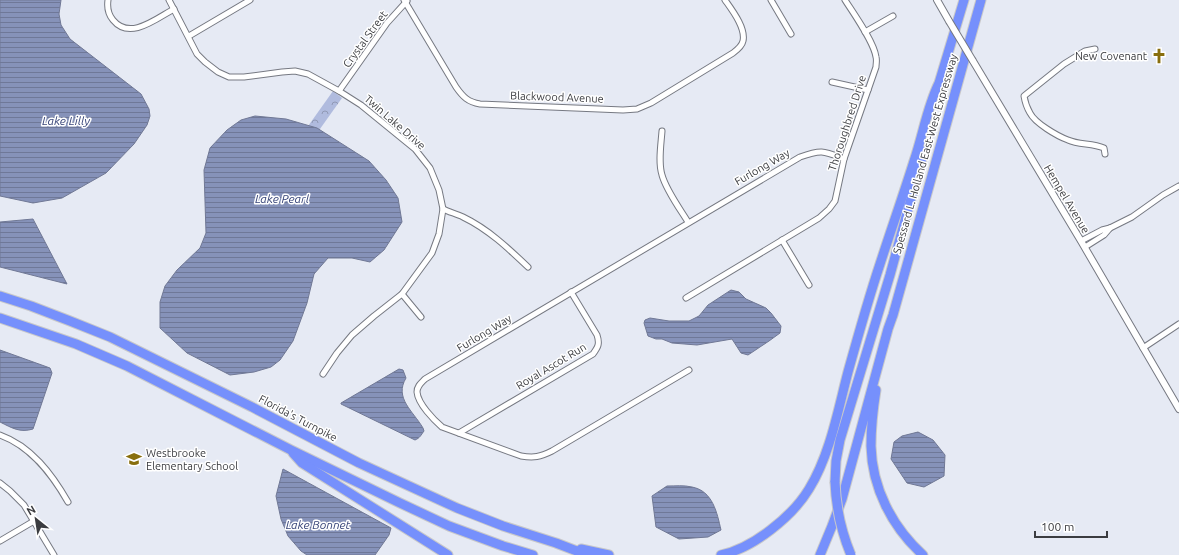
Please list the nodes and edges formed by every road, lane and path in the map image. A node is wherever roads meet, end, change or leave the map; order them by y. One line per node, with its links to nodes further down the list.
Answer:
1 (108, 0): 11 (street)
2 (169, 0): 11 (street, Twin Lake Drive)
3 (250, 0): 15 (street)
4 (725, 0): 10 (street, Blackwood Avenue)
5 (771, 0): 14 (street)
6 (845, 0): 13 (street, Thoroughbred Drive)
7 (937, 0): 28 (street, Hempel Avenue, bridge)
8 (964, 0): 18 (highway, Spessard L. Holland East-West Expressway)
9 (981, 0): 35 (highway, Spessard L. Holland East-West Expressway)
10 (406, 1): 20 (street, Crystal Street)
11 (174, 9): 15 (street, Twin Lake Drive)
12 (893, 16): 13 (street)
13 (865, 32): 19 (street, Thoroughbred Drive)
14 (791, 34)
15 (189, 36): 20 (street, Twin Lake Drive)
16 (1095, 50): 22 (street)
17 (832, 82): 19 (street)
18 (939, 83): 56 (highway); 58 (highway, bridge)
19 (868, 90): 23 (street, Thoroughbred Drive)
20 (339, 91): 25 (street, Twin Lake Drive)
21 (662, 131): 26 (street)
22 (1105, 154)
23 (844, 159): 26 (street, Furlong Way); 27 (street, Thoroughbred Drive)
24 (1179, 186): 28 (street)
25 (443, 210): 29 (street); 32 (street, Twin Lake Drive)
26 (688, 222): 31 (street, Furlong Way)
27 (782, 240): 30 (street); 34 (street, Thoroughbred Drive)
28 (1083, 244): 39 (street, Hempel Avenue)
29 (528, 267)
30 (809, 285)
31 (571, 292): 43 (street, Royal Ascot Run); 43 (street, Furlong Way)
32 (402, 294): 37 (street); 41 (street, Twin Lake Drive)
33 (0, 296): 50 (highway, Florida's Turnpike)
34 (686, 298)
35 (893, 315): 57 (highway); 59 (highway)
36 (0, 318): 45 (highway)
37 (421, 318)
38 (1179, 324): 39 (street)
39 (1143, 348): 42 (street, Hempel Avenue)
40 (689, 370): 43 (street, Furlong Way)
41 (324, 374)
42 (1179, 408)
43 (459, 433)
44 (0, 435): 47 (street)
45 (291, 450): 52 (highway); 53 (highway)
46 (0, 483): 48 (street)
47 (68, 502)
48 (34, 521): 49 (street); 51 (street)
49 (0, 541)
50 (556, 543): 54 (highway, Florida's Turnpike); 55 (highway)
51 (54, 555)
52 (448, 555)
53 (533, 555)
54 (588, 555)
55 (609, 555)
56 (721, 555)
57 (820, 555)
58 (851, 555)
59 (923, 555)

